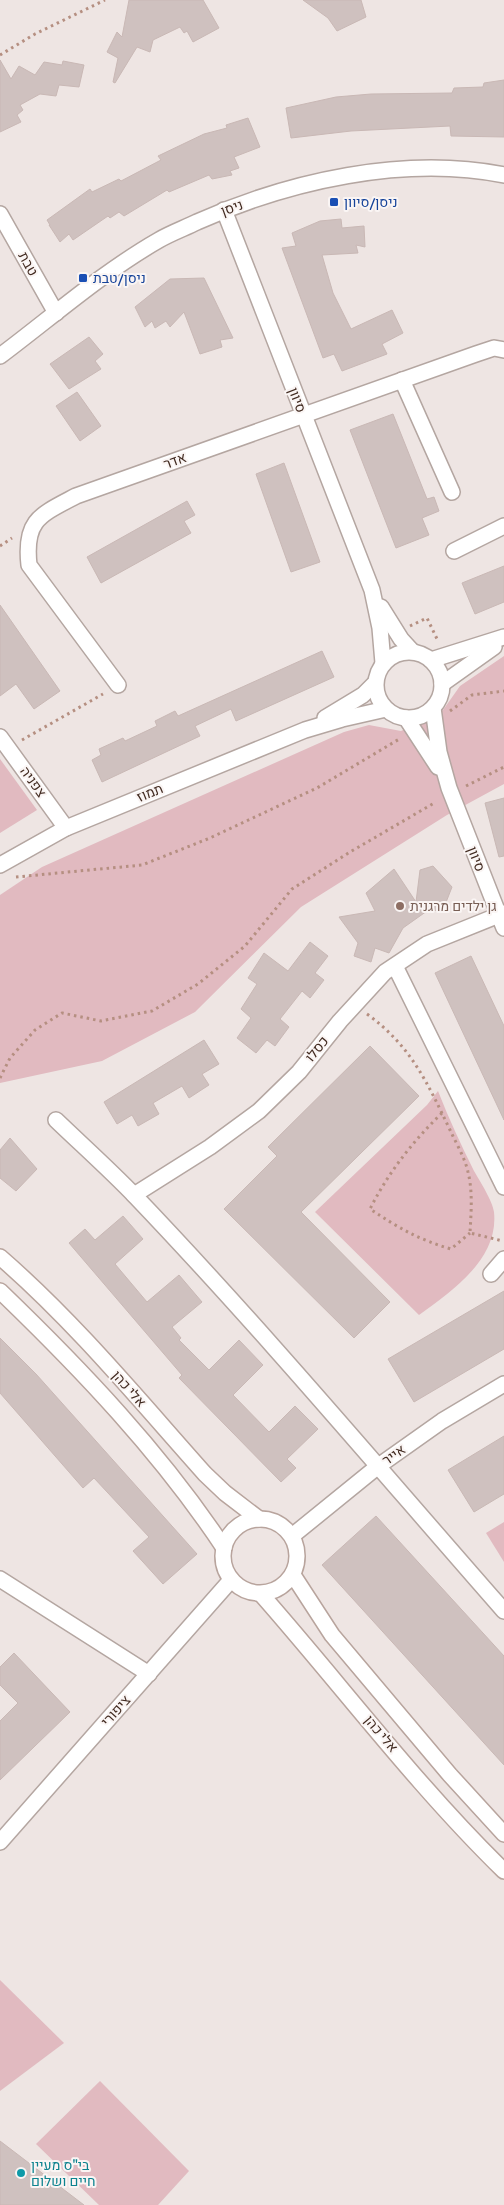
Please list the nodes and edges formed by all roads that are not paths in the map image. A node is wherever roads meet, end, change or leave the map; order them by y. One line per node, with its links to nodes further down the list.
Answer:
1 (504, 175): 2 (street, ניסן)
2 (224, 210): 4 (street, ניסן); 8 (street, סיוון)
3 (0, 214): 4 (street, טבת)
4 (56, 313): 6 (street, ניסן)
5 (504, 350): 7 (street, אדר)
6 (0, 356)
7 (402, 380): 8 (street, אדר); 9 (street)
8 (303, 415): 12 (street, סיוון); 19 (street, אדר)
9 (452, 492)
10 (504, 526): 11 (street)
11 (454, 551)
12 (372, 590): 14 (street, סיוון); 16 (street, סיוון)
13 (504, 639): 15 (street); 18 (street)
14 (412, 651): 15 (street); 16 (street)
15 (431, 660): 18 (street)
16 (383, 663): 17 (street)
17 (375, 683): 20 (street); 23 (street, תמוז)
18 (442, 684): 21 (street)
19 (118, 685)
20 (386, 709): 22 (street); 23 (street, תמוז)
21 (440, 710): 22 (street); 25 (street, סיוון)
22 (406, 718): 25 (street, סיוון)
23 (305, 730): 26 (street, תמוז)
24 (4, 743): 26 (street, צפניה)
25 (450, 791): 28 (street, סיוון)
26 (66, 828): 27 (street, תמוז)
27 (0, 863)
28 (502, 919): 29 (street, כסלו)
29 (394, 966): 31 (street); 32 (street, כסלו)
30 (56, 1120): 32 (street)
31 (504, 1187)
32 (134, 1195): 38 (street)
33 (0, 1256): 39 (street, אלי כהן)
34 (504, 1260): 35 (street)
35 (491, 1274)
36 (0, 1291): 41 (street, אלי כהן)
37 (504, 1384): 38 (street, אייר)
38 (377, 1467): 40 (street, אייר); 46 (street)
39 (259, 1519): 40 (street); 41 (street)
40 (292, 1536): 42 (street)
41 (224, 1548): 44 (street)
42 (293, 1575): 45 (street); 48 (street, אלי כהן)
43 (0, 1579): 47 (street)
44 (231, 1580): 45 (street); 47 (street, ציפורי)
45 (261, 1594): 50 (street, אלי כהן)
46 (504, 1611)
47 (150, 1674): 49 (street, ציפורי)
48 (504, 1834)
49 (0, 1842)
50 (504, 1871)

